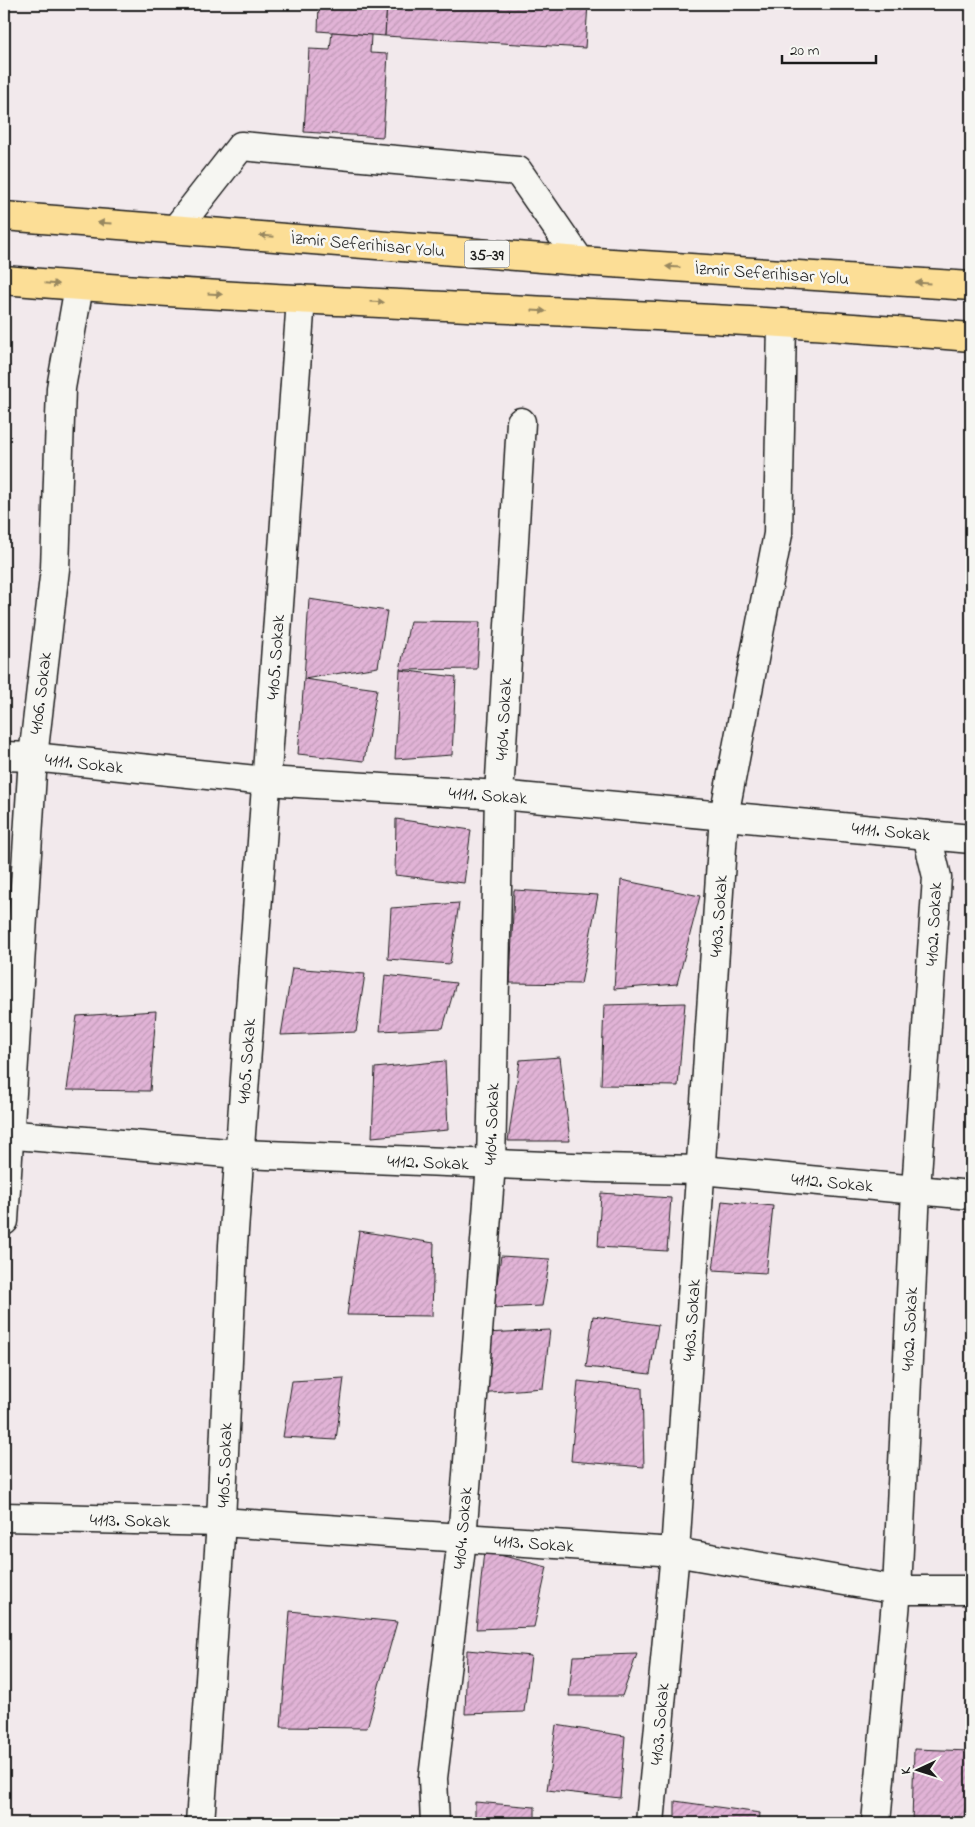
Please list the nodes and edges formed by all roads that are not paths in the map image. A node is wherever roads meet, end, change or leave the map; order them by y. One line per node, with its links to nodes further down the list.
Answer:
1 (4, 216): 2 (main road, İzmir Seferihisar Yolu / 35-39, one-way to 1)
2 (176, 229): 3 (main road, İzmir Seferihisar Yolu / 35-39, one-way to 2); 3 (street)
3 (580, 261): 6 (main road, İzmir Seferihisar Yolu / 35-39, one-way to 3)
4 (4, 280): 5 (main road, one-way to 5)
5 (79, 286): 7 (main road, one-way to 7); 12 (street, 4106. Sokak)
6 (971, 286)
7 (301, 298): 8 (main road, one-way to 8); 13 (street, 4105. Sokak)
8 (782, 323): 9 (main road); 15 (street, 4103. Sokak)
9 (971, 337)
10 (521, 422): 14 (street, 4104. Sokak)
11 (4, 756): 12 (street, 4111. Sokak)
12 (33, 757): 13 (street, 4111. Sokak); 18 (street, 4106. Sokak)
13 (266, 781): 14 (street, 4111. Sokak); 19 (street, 4105. Sokak)
14 (499, 795): 15 (street, 4111. Sokak); 20 (street, 4104. Sokak)
15 (724, 816): 16 (street, 4111. Sokak); 21 (street, 4103. Sokak)
16 (927, 835): 17 (street, 4111. Sokak); 22 (street, 4102. Sokak)
17 (971, 839)
18 (6, 1134): 19 (street, 4112. Sokak); 24 (street, 4106. Sokak)
19 (239, 1154): 20 (street, 4112. Sokak); 26 (street, 4105. Sokak)
20 (491, 1164): 21 (street, 4112. Sokak); 27 (street, 4104. Sokak)
21 (701, 1170): 22 (street, 4112. Sokak); 28 (street, 4103. Sokak)
22 (916, 1190): 23 (street, 4112. Sokak); 29 (street, 4102. Sokak)
23 (971, 1195)
24 (4, 1221)
25 (4, 1517): 26 (street, 4113. Sokak)
26 (221, 1522): 27 (street, 4113. Sokak); 31 (street, 4105. Sokak)
27 (462, 1539): 28 (street, 4113. Sokak); 32 (street, 4104. Sokak)
28 (675, 1552): 29 (street, 4113. Sokak); 33 (street, 4103. Sokak)
29 (897, 1590): 30 (street, 4113. Sokak); 34 (street, 4102. Sokak)
30 (971, 1590)
31 (200, 1823)
32 (435, 1823)
33 (650, 1823)
34 (876, 1823)

